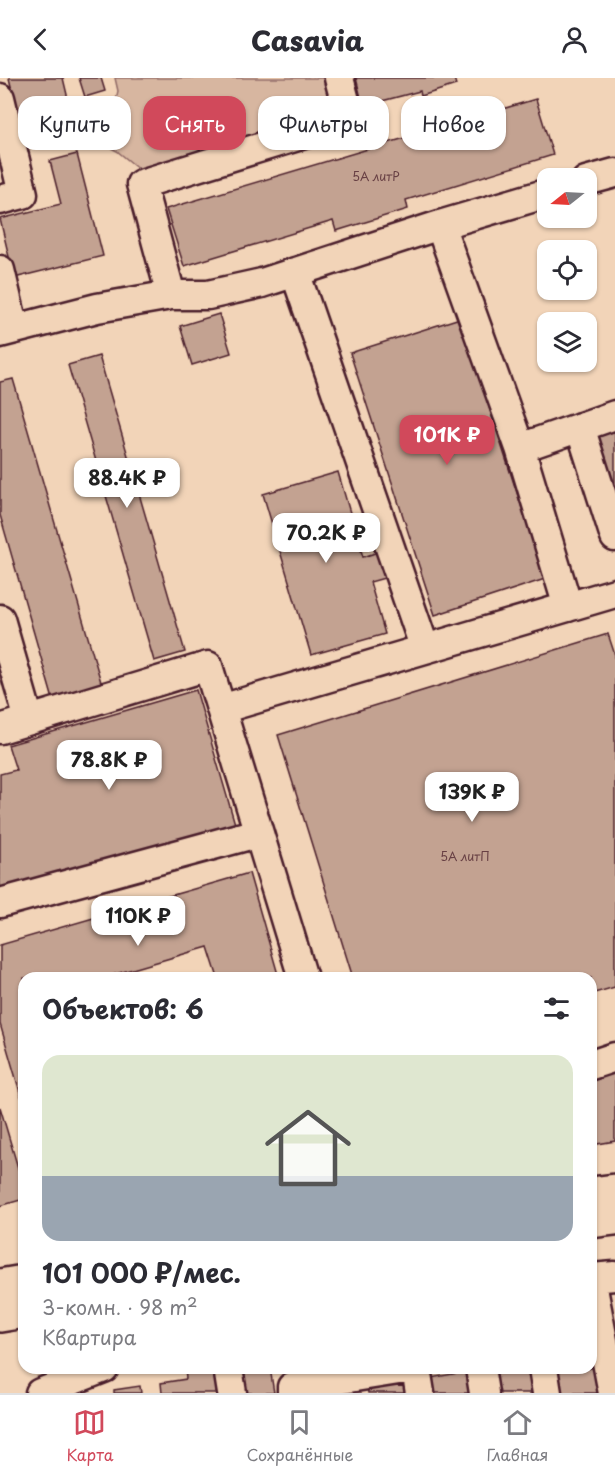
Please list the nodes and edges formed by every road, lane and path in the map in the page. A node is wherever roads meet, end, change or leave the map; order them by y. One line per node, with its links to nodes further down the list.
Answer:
1 (339, 78): 10 (lane)
2 (0, 98): 6 (lane)
3 (615, 173): 4 (lane)
4 (597, 178)
5 (537, 195): 7 (lane)
6 (0, 200)
7 (441, 225): 9 (lane); 14 (lane)
8 (0, 270): 11 (lane)
9 (295, 272): 10 (lane); 19 (lane)
10 (171, 295): 11 (lane)
11 (7, 331)
12 (615, 415): 13 (lane)
13 (580, 427): 14 (lane); 15 (lane)
14 (520, 448): 17 (lane)
15 (615, 537)
16 (615, 593): 17 (lane)
17 (568, 607): 19 (lane)
18 (0, 619): 21 (lane)
19 (425, 649): 20 (lane)
20 (221, 709): 21 (lane); 23 (lane)
21 (29, 720): 22 (lane)
22 (0, 729)
23 (257, 833): 24 (lane); 25 (lane)
24 (0, 903)
25 (301, 972)
26 (615, 1057): 27 (lane)
27 (597, 1063)
28 (615, 1191): 29 (main road)
29 (597, 1193)
30 (615, 1218): 31 (main road)
31 (597, 1220)
32 (615, 1276): 33 (lane)
33 (597, 1278)
34 (18, 1283): 35 (main road)
35 (0, 1286)
36 (18, 1312): 37 (main road)
37 (0, 1315)
38 (597, 1338): 53 (lane)
39 (95, 1374): 46 (lane)
40 (229, 1374): 48 (lane)
41 (391, 1374): 45 (lane)
42 (417, 1374): 50 (lane)
43 (481, 1374): 51 (lane)
44 (544, 1374): 52 (lane)
45 (355, 1385): 49 (lane)
46 (75, 1387): 47 (lane)
47 (40, 1393)
48 (232, 1393)
49 (292, 1393)
50 (420, 1393)
51 (484, 1393)
52 (547, 1393)
53 (612, 1393)

